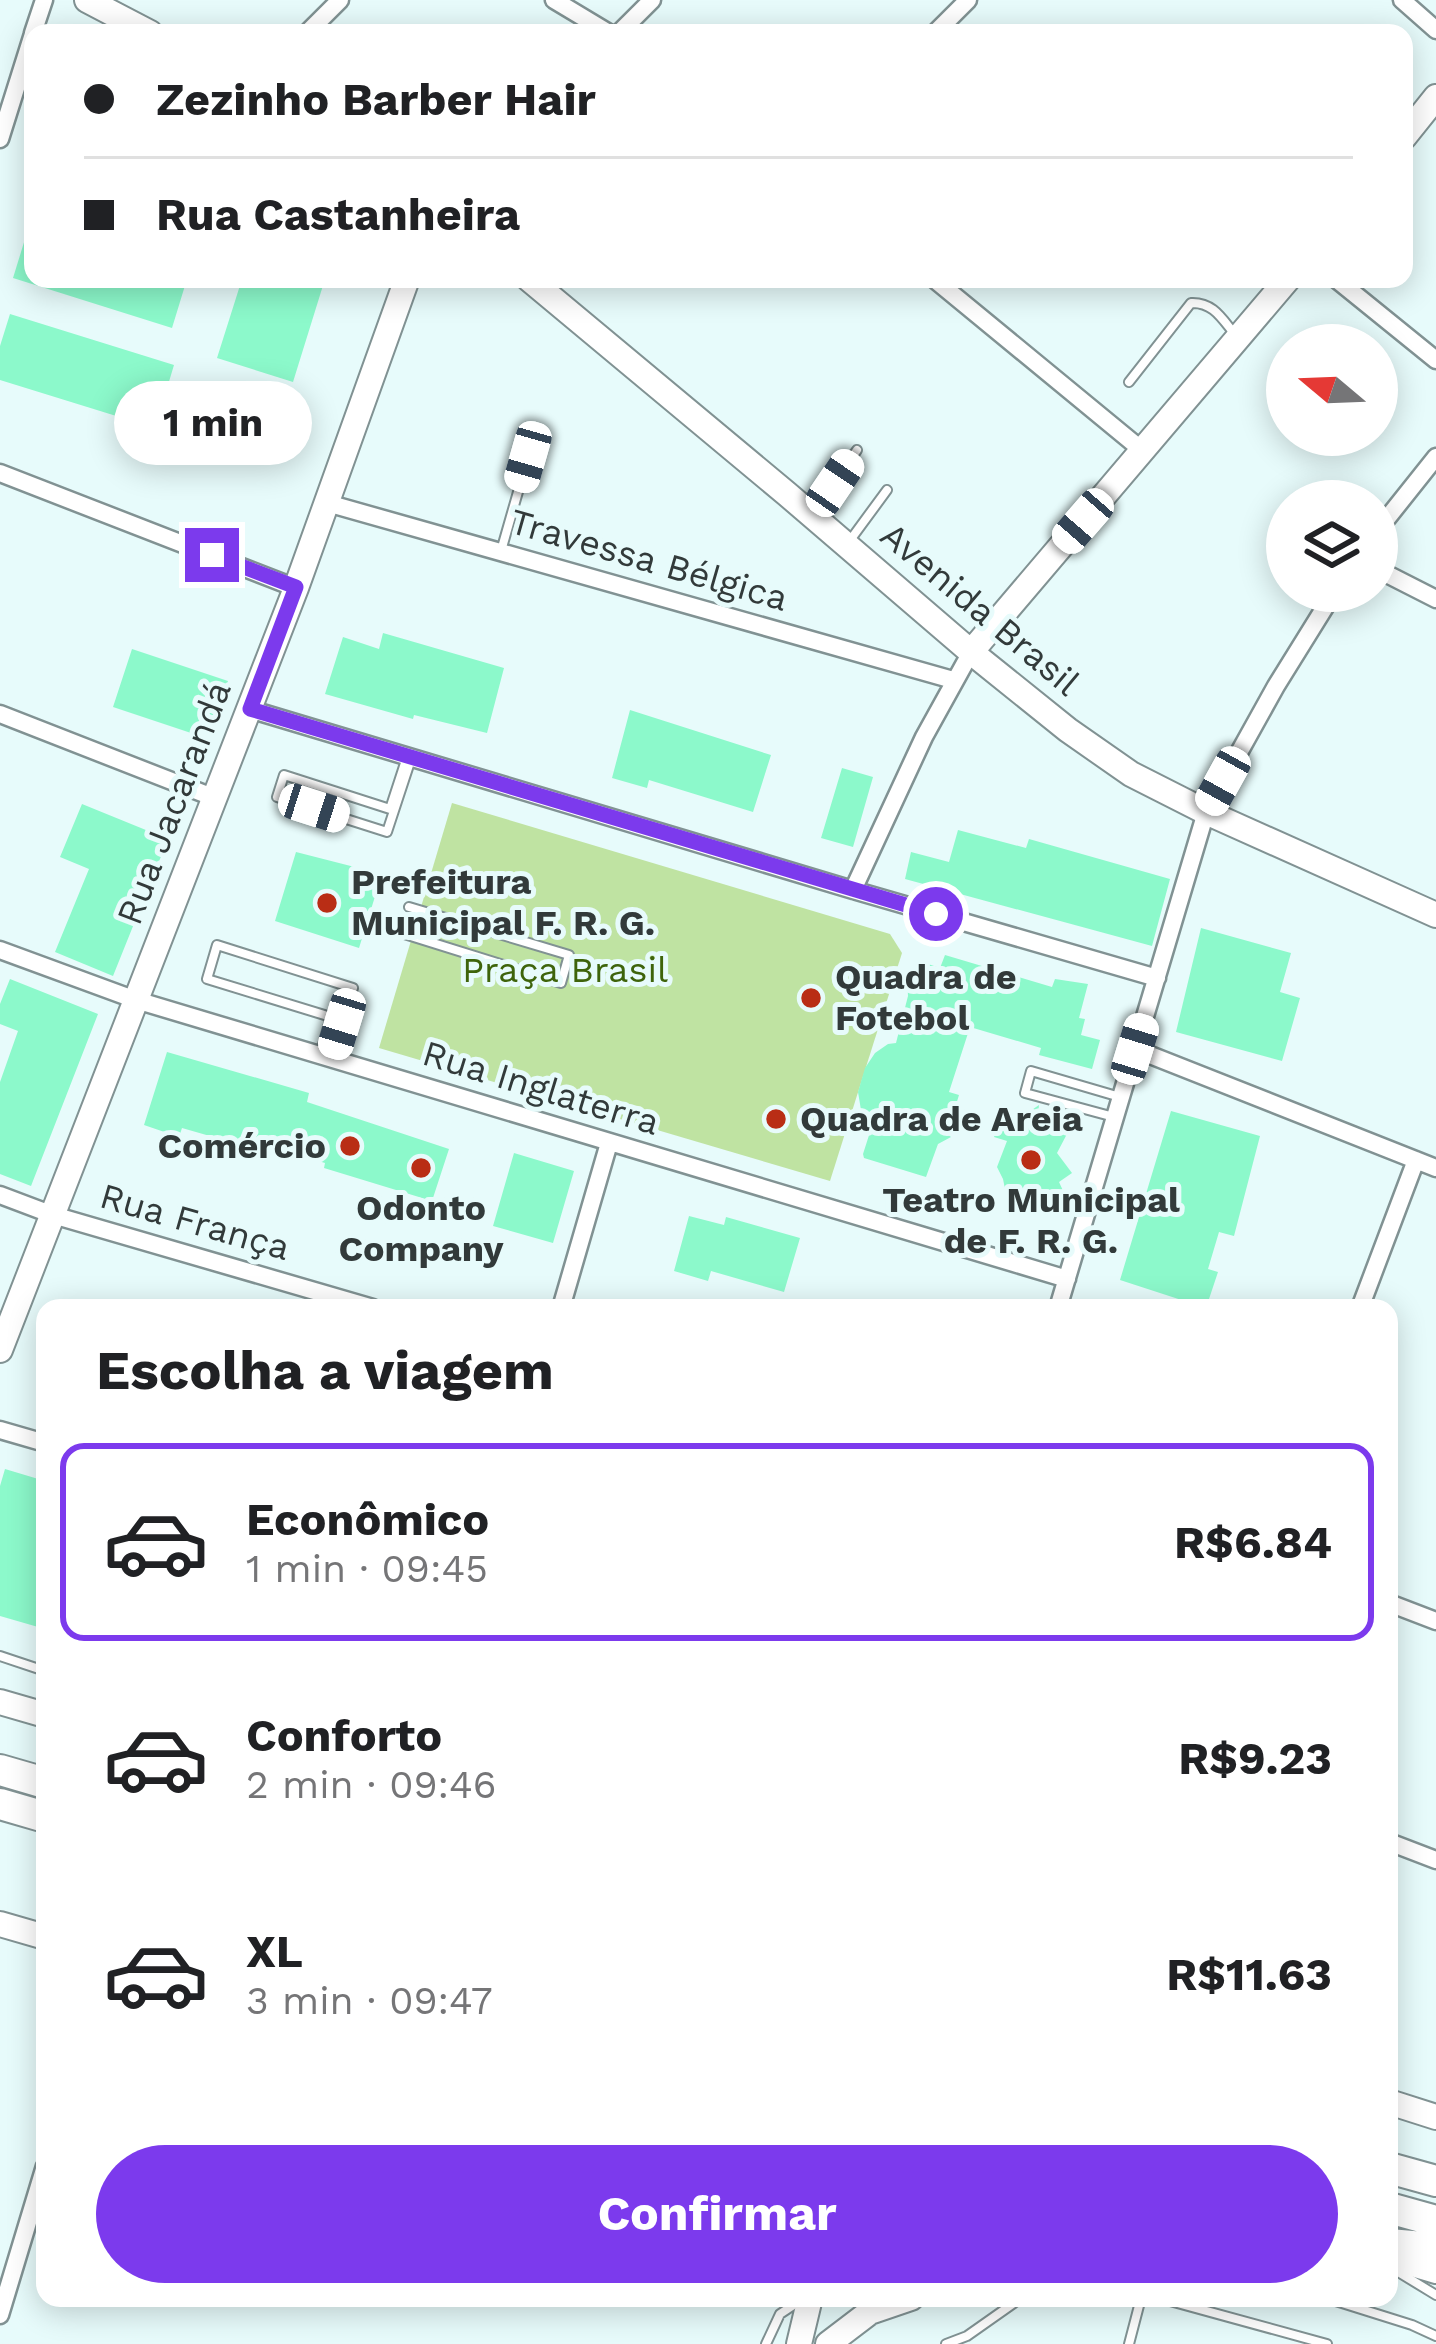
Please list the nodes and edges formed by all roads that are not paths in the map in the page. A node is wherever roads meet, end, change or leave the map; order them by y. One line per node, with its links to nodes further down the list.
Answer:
1 (86, 0): 7 (street)
2 (340, 0): 8 (street)
3 (554, 0): 9 (street)
4 (652, 0): 10 (street)
5 (968, 0): 11 (street)
6 (1402, 0): 12 (street)
7 (133, 24)
8 (316, 24)
9 (594, 24)
10 (628, 24)
11 (944, 24)
12 (1436, 30)
13 (24, 62): 16 (street)
14 (1436, 98): 15 (street)
15 (1413, 126)
16 (0, 140)
17 (404, 288): 31 (street, Rua Jacarandá)
18 (540, 288): 33 (street, Avenida Brasil)
19 (945, 288): 26 (street)
20 (1280, 288): 22 (street)
21 (1347, 288): 23 (street)
22 (1238, 338): 24 (lane); 26 (street)
23 (1436, 360)
24 (1129, 382)
25 (857, 450): 33 (lane)
26 (1143, 451): 40 (street)
27 (528, 457): 35 (lane)
28 (1436, 457): 32 (street)
29 (0, 473): 37 (street)
30 (887, 490): 34 (lane)
31 (327, 503): 35 (street, Travessa Bélgica); 37 (street, Rua Jacarandá)
32 (1398, 504)
33 (812, 516): 34 (street, Avenida Brasil)
34 (847, 545): 40 (street, Avenida Brasil)
35 (500, 552): 41 (street, Travessa Bélgica)
36 (1398, 580): 38 (street)
37 (296, 587): 42 (street, Rua Jacarandá)
38 (1436, 599)
39 (1322, 612): 46 (street)
40 (971, 652): 41 (street); 46 (street, Avenida Brasil)
41 (953, 680): 47 (street)
42 (250, 709): 44 (street); 45 (street, Rua Jacarandá)
43 (0, 714): 45 (street)
44 (410, 757): 44 (lane); 47 (street)
45 (215, 798): 53 (street, Rua Jacarandá)
46 (1205, 812): 49 (street, Avenida Brasil); 52 (street)
47 (853, 890): 52 (street)
48 (409, 907): 50 (lane)
49 (1436, 915)
50 (400, 933)
51 (0, 950): 53 (street, Rua Inglaterra)
52 (1157, 978): 54 (street)
53 (136, 1000): 55 (street, Rua Inglaterra); 62 (street, Rua Jacarandá)
54 (1135, 1049): 56 (street); 59 (street)
55 (325, 1058): 55 (lane); 58 (street, Rua Inglaterra)
56 (1121, 1097): 57 (street); 57 (lane)
57 (1115, 1117): 63 (street)
58 (609, 1143): 63 (street, Rua Inglaterra); 65 (street)
59 (1416, 1160): 60 (street); 67 (street)
60 (1436, 1168)
61 (0, 1195): 62 (street, Rua França)
62 (53, 1215): 64 (street, Rua França); 68 (street, Rua Jacarandá)
63 (1067, 1279): 66 (street)
64 (342, 1299)
65 (565, 1299)
66 (1061, 1299)
67 (1363, 1299)
68 (0, 1350)
69 (0, 1430): 70 (street)
70 (36, 1440)
71 (1398, 1607): 72 (street)
72 (1436, 1622)
73 (0, 1656): 74 (lane)
74 (36, 1668)
75 (0, 1702): 76 (street)
76 (36, 1712)
77 (0, 1770): 78 (highway)
78 (36, 1780)
79 (0, 1804): 80 (highway)
80 (36, 1814)
81 (1398, 1845): 82 (street)
82 (1436, 1860)
83 (0, 1924): 84 (street)
84 (36, 1934)
85 (1398, 2105): 86 (street)
86 (1436, 2117)
87 (1398, 2170): 88 (highway)
88 (1436, 2181)
89 (36, 2196): 105 (street)
90 (1398, 2210): 91 (highway)
91 (1436, 2221)
92 (1398, 2245): 93 (highway)
93 (1436, 2248)
94 (1398, 2264): 96 (street)
95 (1398, 2268): 97 (lane)
96 (1436, 2271)
97 (1436, 2295)
98 (792, 2307): 107 (lane)
99 (805, 2307): 108 (street)
100 (885, 2307): 109 (street)
101 (1008, 2307): 110 (lane)
102 (1139, 2307): 111 (lane)
103 (1192, 2307): 112 (lane)
104 (1355, 2307): 106 (lane)
105 (0, 2315)
106 (1436, 2336)
107 (766, 2344)
108 (799, 2344)
109 (829, 2344)
110 (946, 2344)
111 (1129, 2344)
112 (1327, 2344)

